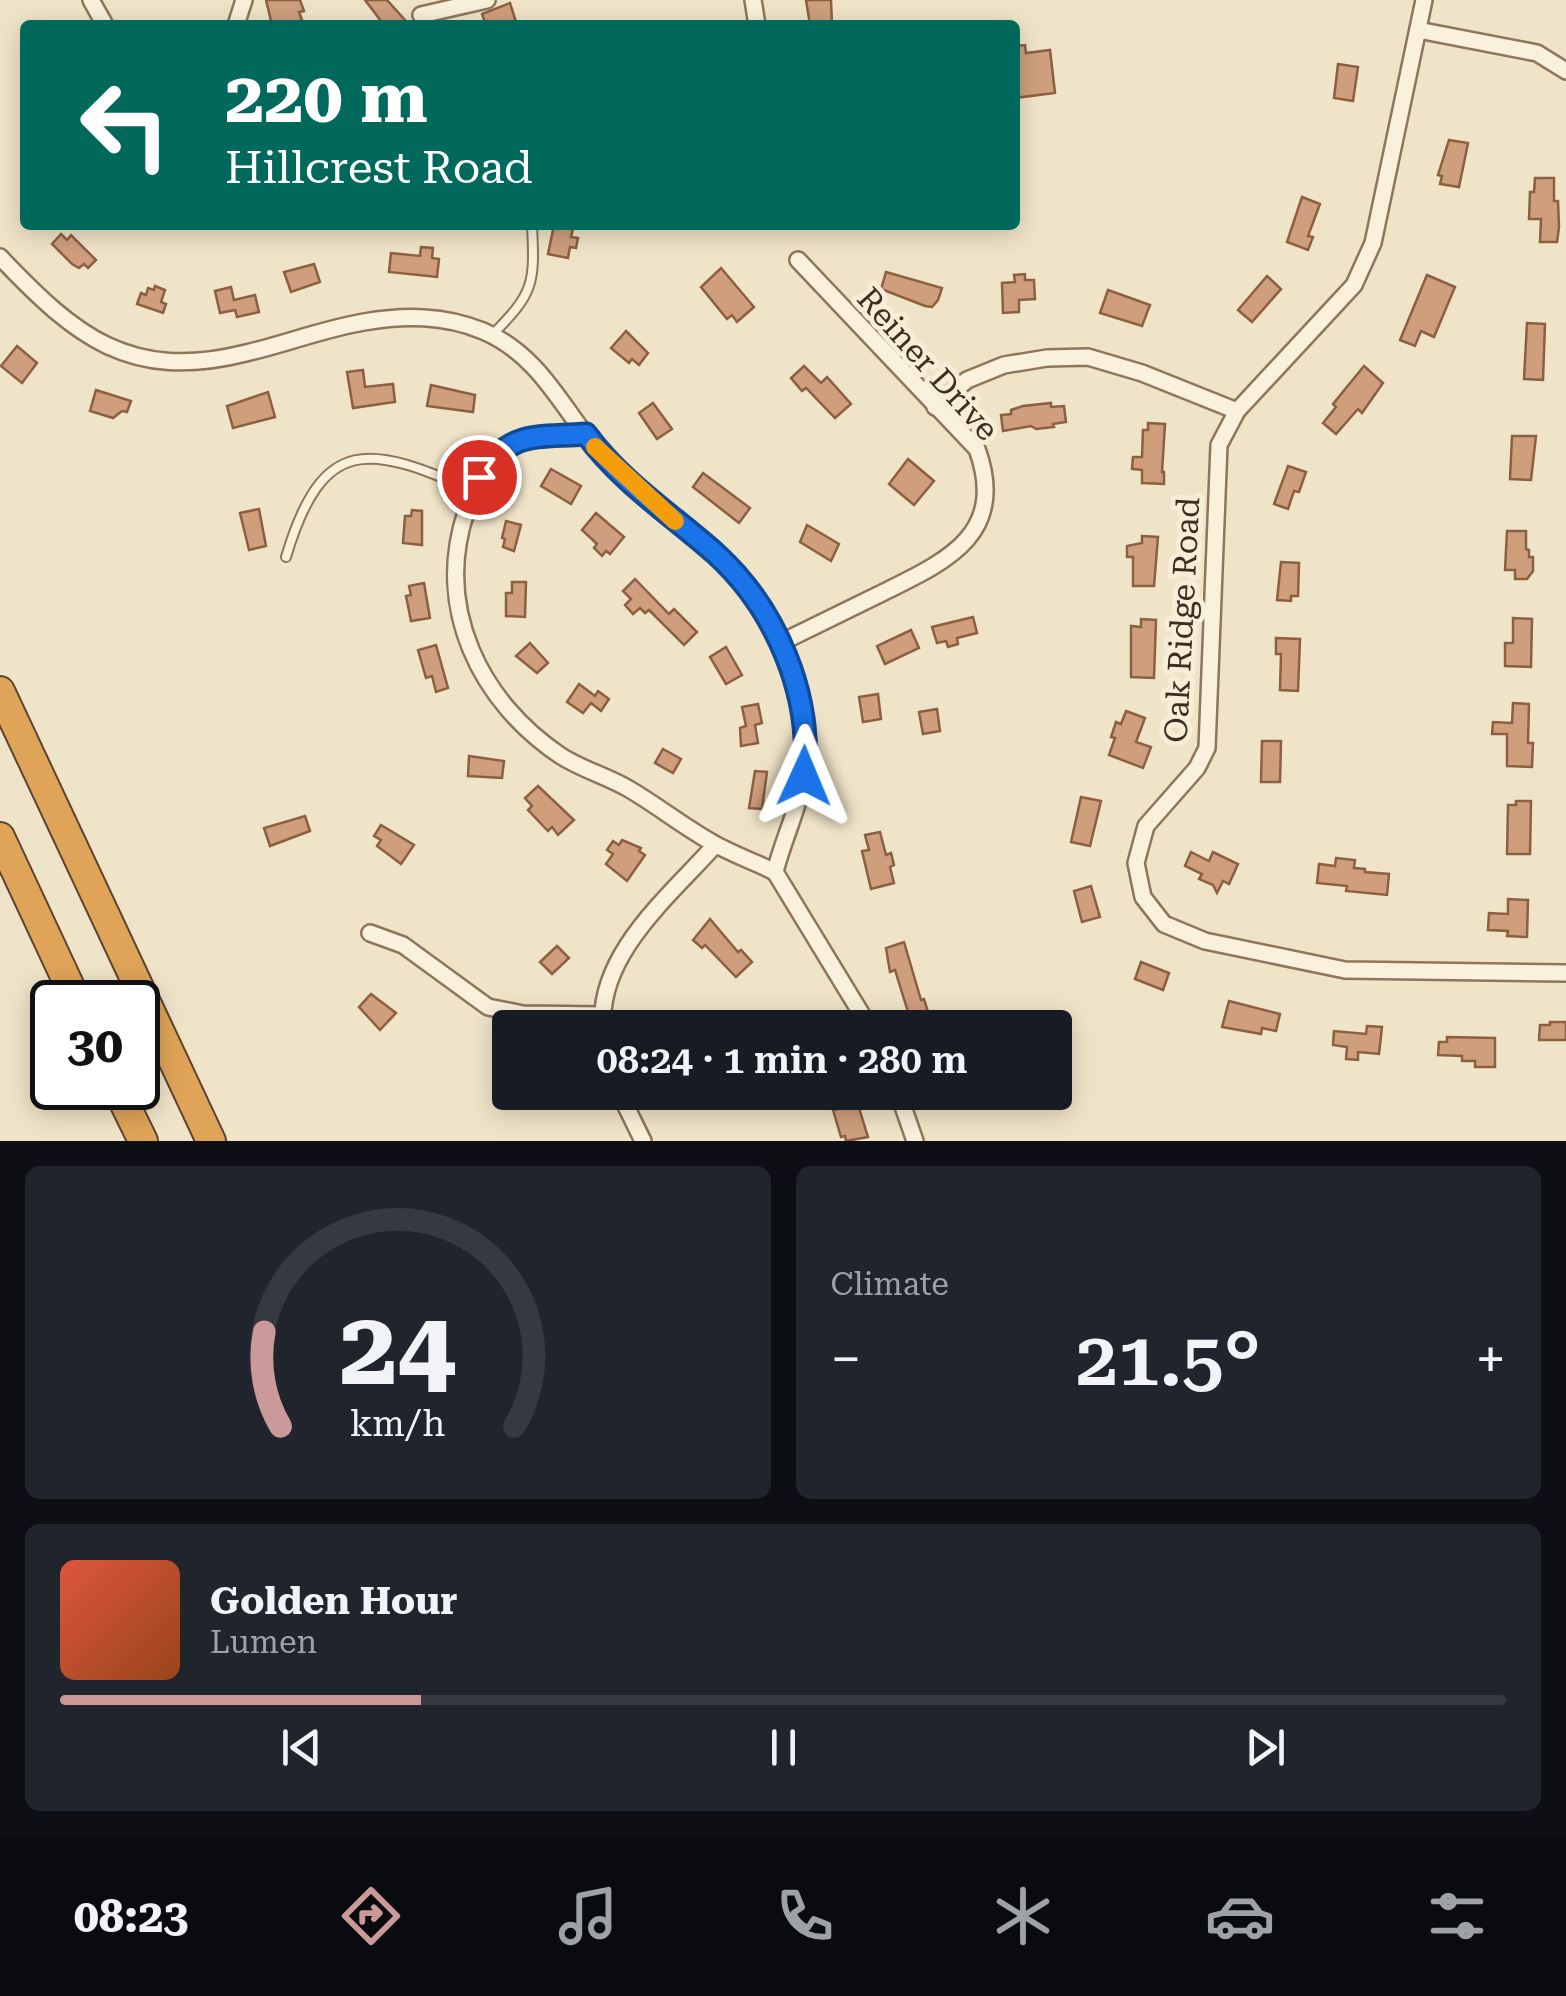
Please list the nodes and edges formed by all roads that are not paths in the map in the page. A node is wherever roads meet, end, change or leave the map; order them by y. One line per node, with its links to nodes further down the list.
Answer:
1 (486, 0): 3 (street)
2 (1424, 0): 4 (street, Oak Ridge Road)
3 (420, 13)
4 (1418, 30): 5 (street); 11 (street, Oak Ridge Road)
5 (1566, 71)
6 (532, 230): 9 (lane)
7 (0, 257): 9 (street)
8 (798, 260): 10 (street, Reiner Drive)
9 (492, 336): 12 (street)
10 (935, 407): 11 (street); 15 (street, Reiner Drive)
11 (1237, 411): 24 (street, Oak Ridge Road)
12 (586, 434): 13 (street); 15 (street)
13 (474, 491): 14 (lane); 20 (street)
14 (286, 557)
15 (780, 643): 22 (street)
16 (0, 674): 19 (highway)
17 (0, 691): 19 (highway)
18 (0, 836): 26 (highway)
19 (72, 844): 34 (highway)
20 (715, 845): 22 (street); 28 (street)
21 (0, 865): 25 (highway)
22 (775, 872): 29 (street)
23 (370, 934): 27 (street)
24 (1566, 973)
25 (59, 980)
26 (64, 980)
27 (503, 1010)
28 (605, 1010)
29 (859, 1010)
30 (128, 1110): 33 (highway)
31 (628, 1110): 35 (street)
32 (904, 1110): 36 (street)
33 (143, 1141)
34 (211, 1141)
35 (642, 1141)
36 (915, 1141)

